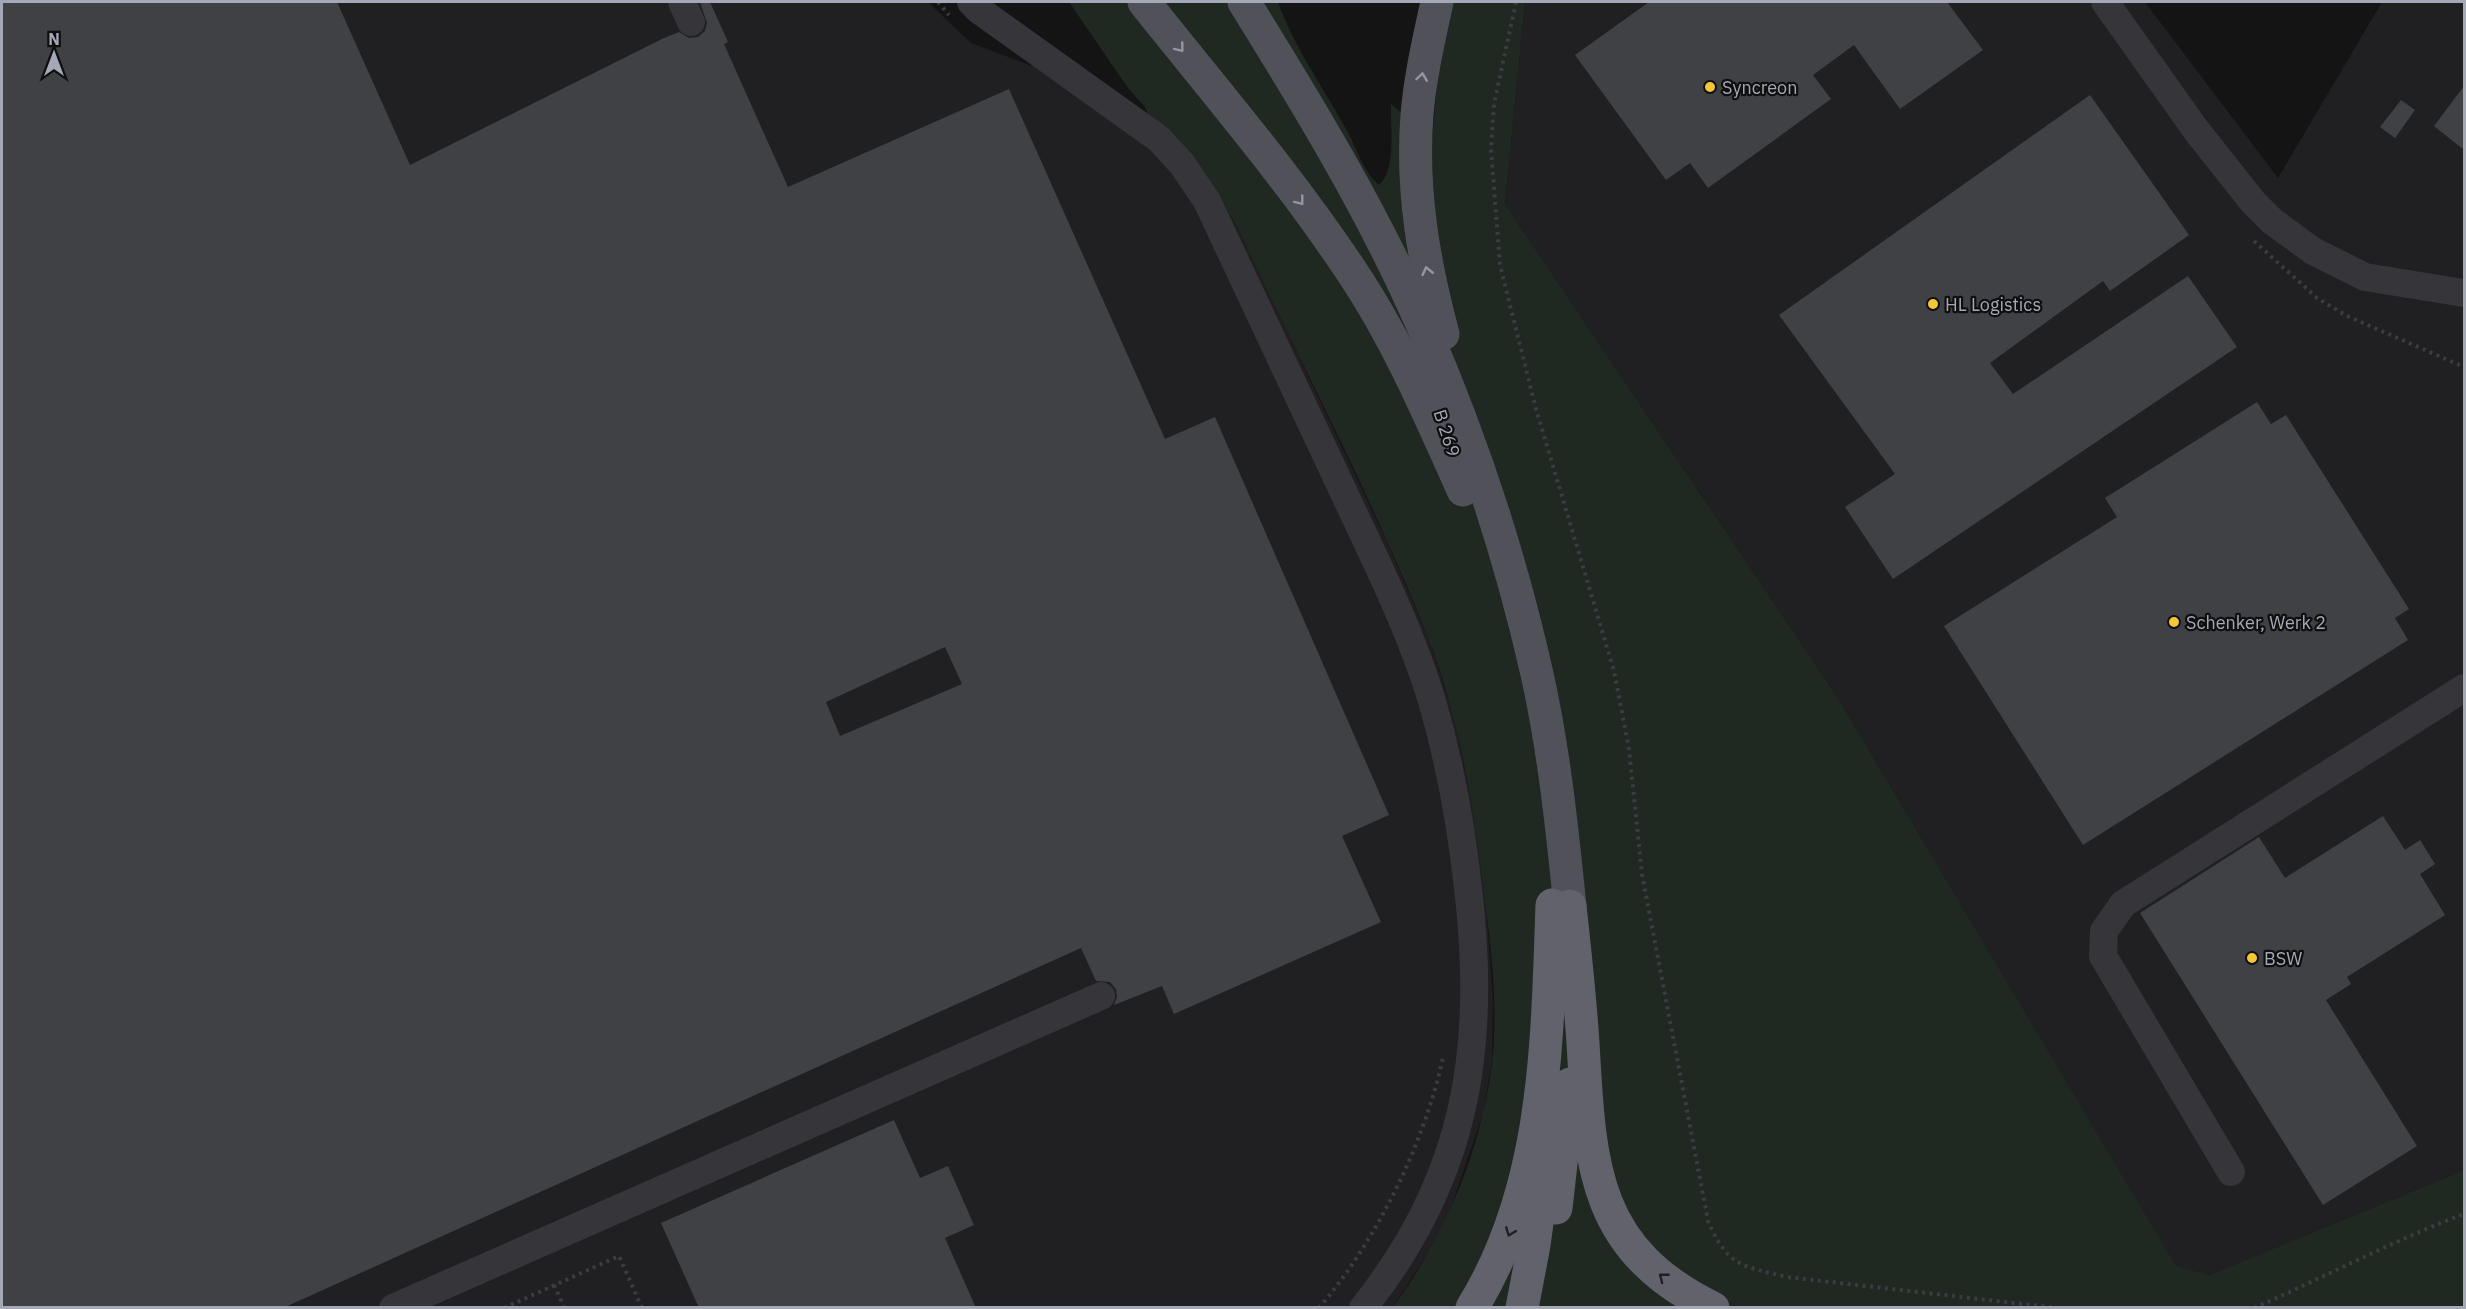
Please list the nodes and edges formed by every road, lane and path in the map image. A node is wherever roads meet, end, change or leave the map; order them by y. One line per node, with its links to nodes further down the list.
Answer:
1 (938, 2): 8 (path)
2 (1144, 2): 10 (main road, one-way to 10)
3 (1229, 2): 10 (main road, B 269 / B 269)
4 (1244, 2): 10 (main road)
5 (1437, 2): 10 (main road, one-way to 5)
6 (1516, 2): 29 (path)
7 (2105, 2): 9 (street)
8 (961, 9): 24 (street)
9 (2464, 293)
10 (1487, 525): 12 (main road, B 269 / B 269)
11 (2464, 688): 15 (street)
12 (1561, 905): 25 (highway, one-way to 25); 26 (highway); 27 (highway); 28 (highway, one-way to 12)
13 (1101, 996): 20 (street)
14 (1444, 1057): 23 (path)
15 (2231, 1172)
16 (2464, 1214): 30 (path)
17 (554, 1285): 18 (path); 19 (path); 22 (path)
18 (511, 1306): 21 (path)
19 (564, 1307)
20 (393, 1308)
21 (504, 1308)
22 (642, 1308)
23 (1319, 1308)
24 (1363, 1308)
25 (1472, 1308)
26 (1521, 1308)
27 (1538, 1308)
28 (1713, 1308)
29 (2058, 1308)
30 (2254, 1308)

